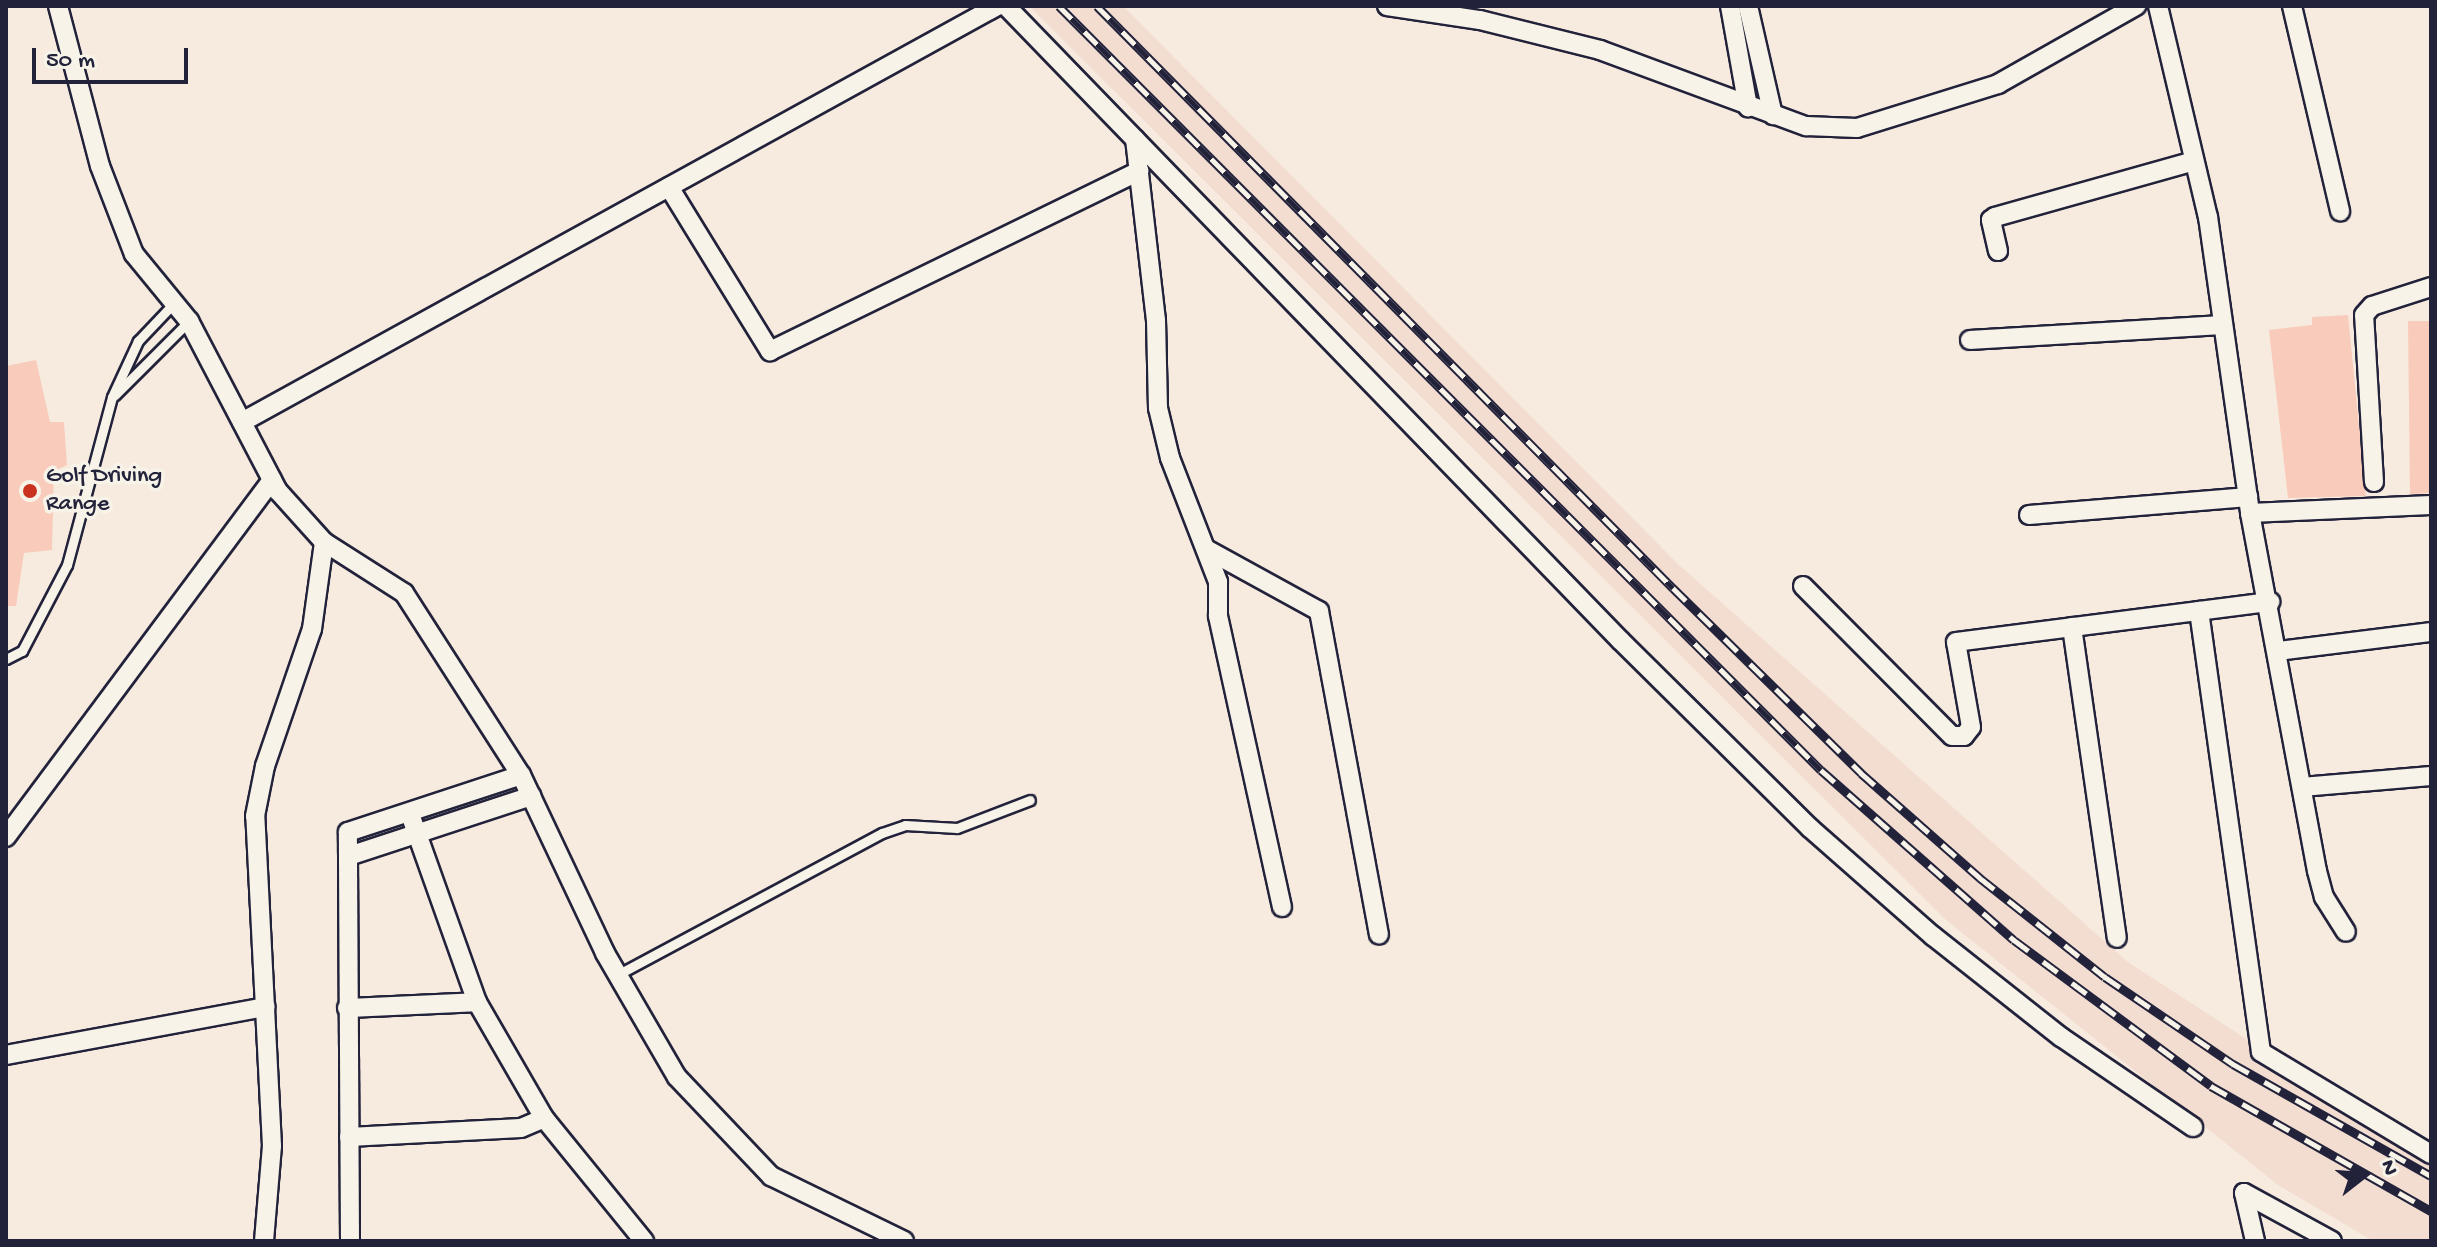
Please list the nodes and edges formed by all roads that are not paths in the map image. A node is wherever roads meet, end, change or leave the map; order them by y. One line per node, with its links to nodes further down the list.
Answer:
1 (58, 6): 19 (street)
2 (997, 6): 15 (street)
3 (1006, 6): 12 (street)
4 (1387, 6): 10 (street)
5 (1730, 6): 10 (street)
6 (1748, 6): 11 (street)
7 (2158, 6): 13 (street)
8 (2292, 6): 16 (street)
9 (2128, 10): 11 (street)
10 (1748, 107): 11 (street)
11 (1773, 115)
12 (1135, 139): 14 (street); 58 (street)
13 (2194, 161): 17 (street); 21 (street)
14 (1139, 171): 15 (street); 31 (street)
15 (669, 187): 24 (street)
16 (2340, 211)
17 (1998, 251)
18 (2431, 287): 26 (street)
19 (174, 303): 20 (street); 23 (lane)
20 (189, 321): 23 (lane); 24 (street)
21 (2222, 325): 22 (street); 27 (street)
22 (1970, 340)
23 (112, 397): 38 (lane)
24 (242, 422): 25 (street)
25 (272, 480): 30 (street); 46 (street)
26 (2374, 482)
27 (2249, 505): 28 (street); 29 (street); 33 (street)
28 (2431, 505)
29 (2029, 515)
30 (324, 542): 39 (street); 54 (street)
31 (1206, 549): 48 (street); 50 (street)
32 (1803, 586): 35 (street)
33 (2270, 602): 34 (street); 37 (street)
34 (2199, 611): 35 (street); 60 (street)
35 (2072, 627): 51 (street)
36 (2431, 632): 37 (street)
37 (2278, 651): 41 (street)
38 (6, 659)
39 (521, 775): 42 (street); 44 (street)
40 (2431, 776): 41 (street)
41 (2302, 787): 49 (street)
42 (531, 796): 45 (street); 52 (street)
43 (1030, 800): 52 (lane)
44 (410, 814): 45 (street); 47 (street)
45 (416, 836): 47 (street); 53 (street)
46 (6, 837)
47 (349, 856): 55 (street)
48 (1282, 907)
49 (2346, 932)
50 (1379, 934)
51 (2117, 938)
52 (617, 975): 64 (street)
53 (477, 1002): 55 (street); 57 (street)
54 (266, 1007): 56 (street); 62 (street)
55 (347, 1008): 59 (street)
56 (6, 1055)
57 (544, 1118): 59 (street); 61 (street)
58 (2193, 1127)
59 (349, 1137): 63 (street)
60 (2431, 1154)
61 (634, 1237)
62 (264, 1241)
63 (350, 1241)
64 (904, 1241)
65 (2255, 1241): 66 (street)
66 (2332, 1241)

